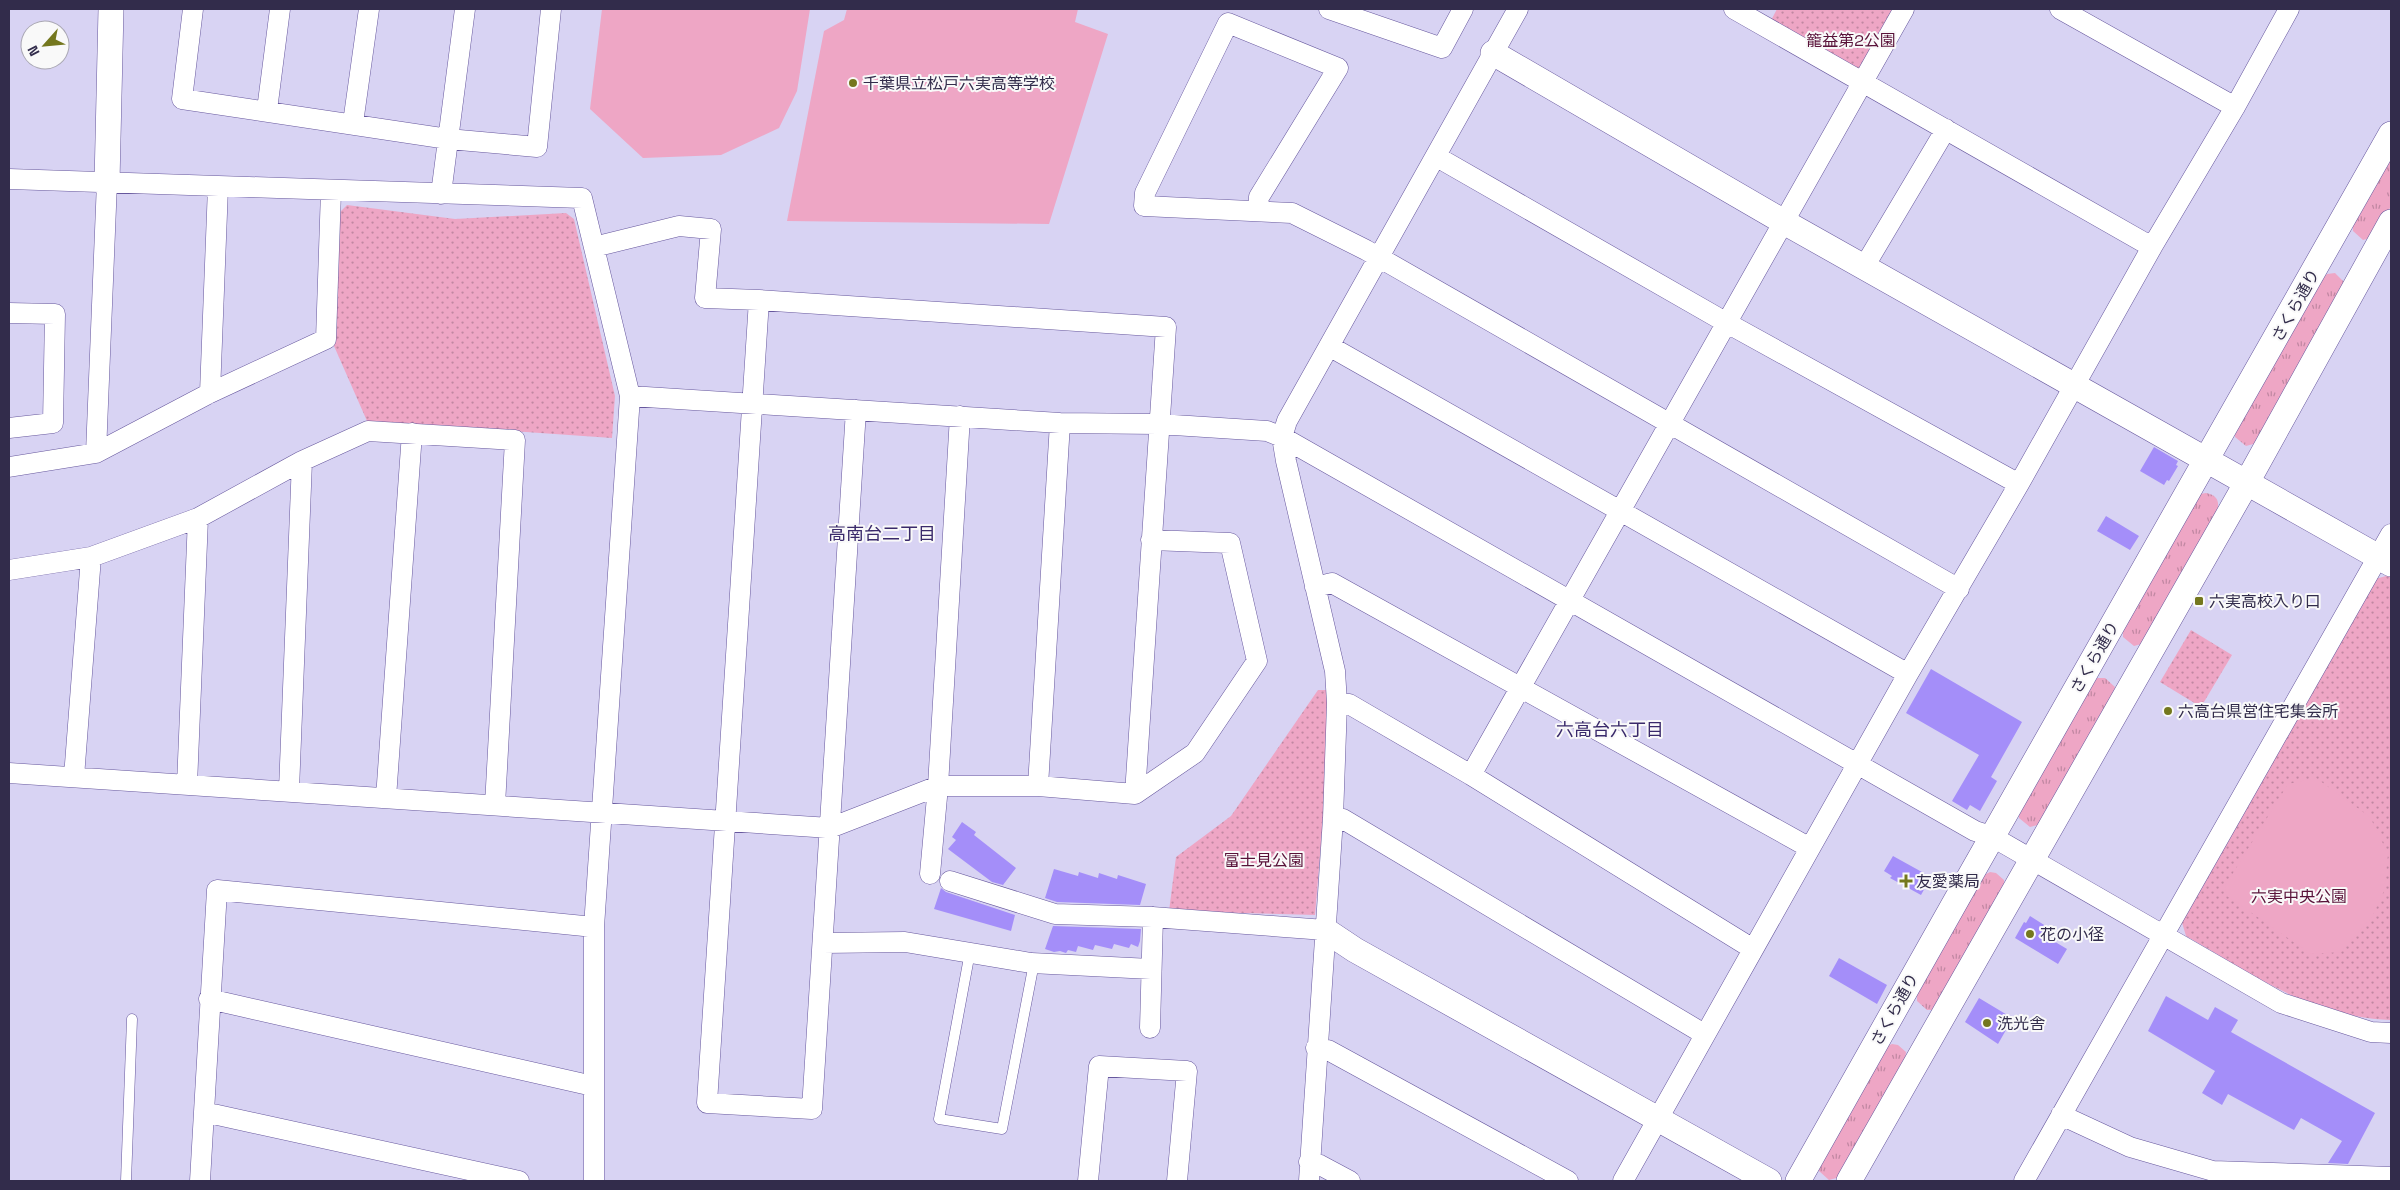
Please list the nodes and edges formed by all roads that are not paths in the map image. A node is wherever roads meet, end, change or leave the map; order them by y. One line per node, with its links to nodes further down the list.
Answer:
1 (111, 9): 24 (street)
2 (193, 9): 17 (street)
3 (280, 9): 17 (street)
4 (369, 9): 18 (street)
5 (466, 9): 21 (street)
6 (551, 9): 21 (street)
7 (1329, 9): 8 (street)
8 (1463, 9)
9 (1518, 9): 14 (street)
10 (1734, 9): 15 (street)
11 (1904, 9): 15 (street)
12 (2060, 9): 16 (street)
13 (2289, 9): 16 (street)
14 (1493, 53): 22 (street); 29 (street)
15 (1863, 82): 19 (street); 29 (street)
16 (2235, 107): 32 (street)
17 (267, 110): 18 (street)
18 (353, 123): 21 (street)
19 (1946, 129): 32 (street); 34 (street)
20 (2391, 134): 52 (street, さくら通り)
21 (448, 138): 27 (street)
22 (1436, 158): 33 (street); 37 (street)
23 (9, 179): 24 (street)
24 (107, 182): 25 (street); 51 (street)
25 (218, 187): 26 (street); 40 (street)
26 (331, 191): 27 (street); 40 (street)
27 (440, 194): 31 (street)
28 (1258, 210): 28 (street); 33 (street)
29 (1784, 222): 34 (street); 37 (street)
30 (2391, 222): 56 (street)
31 (594, 247): 35 (street); 41 (street)
32 (2152, 247): 39 (street)
33 (1378, 258): 38 (street); 46 (street)
34 (1864, 268): 39 (street)
35 (759, 300): 42 (street); 47 (street)
36 (9, 313): 48 (street)
37 (1727, 322): 46 (street); 55 (street)
38 (1329, 346): 50 (street); 57 (street)
39 (2075, 385): 52 (street); 55 (street)
40 (210, 393): 51 (street)
41 (630, 396): 42 (street); 81 (street)
42 (752, 405): 43 (street); 83 (street)
43 (856, 410): 44 (street); 84 (street)
44 (960, 416): 45 (street); 75 (street)
45 (1060, 423): 47 (street); 76 (street)
46 (1669, 423): 57 (street); 65 (street)
47 (1158, 424): 50 (street); 60 (street)
48 (9, 428)
49 (412, 433): 53 (street); 79 (street); 80 (street)
50 (1282, 438): 64 (street); 66 (street)
51 (96, 453): 54 (street)
52 (2207, 460): 56 (street); 85 (street, さくら通り)
53 (302, 461): 58 (street); 77 (street)
54 (9, 467)
55 (2019, 484): 65 (street)
56 (2246, 484): 62 (street); 87 (street)
57 (1621, 510): 66 (street); 67 (street)
58 (198, 518): 61 (street); 74 (street)
59 (2391, 534): 62 (street)
60 (1151, 540): 78 (street); 78 (street)
61 (91, 557): 63 (street); 73 (street)
62 (2385, 560): 93 (street)
63 (9, 570)
64 (1315, 587): 68 (street); 69 (street)
65 (1959, 589): 67 (street)
66 (1570, 600): 68 (street); 70 (street)
67 (1908, 674): 70 (street)
68 (1520, 688): 72 (street); 86 (street)
69 (1337, 702): 72 (street); 82 (street)
70 (1859, 763): 85 (street); 86 (street)
71 (9, 773): 73 (street)
72 (1471, 775): 95 (street)
73 (74, 777): 74 (street)
74 (187, 785): 77 (street)
75 (938, 786): 76 (street); 84 (street); 88 (street)
76 (1038, 786): 78 (street)
77 (289, 790): 79 (street)
78 (1135, 794)
79 (386, 798): 80 (street)
80 (495, 805): 81 (street)
81 (601, 813): 83 (street); 91 (street)
82 (1332, 818): 92 (street); 103 (street)
83 (725, 822): 84 (street); 94 (street)
84 (830, 828): 94 (street)
85 (1991, 836): 87 (street); 121 (street, さくら通り)
86 (1810, 848): 95 (street)
87 (2031, 859): 93 (street); 122 (street)
88 (930, 874)
89 (950, 881): 90 (street)
90 (1153, 918): 92 (street); 98 (street)
91 (594, 927): 99 (street); 105 (street)
92 (1325, 930): 104 (street); 108 (street)
93 (2163, 937): 102 (street); 107 (street)
94 (823, 943): 96 (street)
95 (1753, 949): 103 (street)
96 (970, 952): 97 (street); 97 (lane)
97 (1034, 963): 98 (street)
98 (1151, 969): 101 (street)
99 (209, 999): 105 (street); 106 (street)
100 (132, 1019): 111 (lane)
101 (1150, 1028)
102 (2391, 1033)
103 (1704, 1034): 108 (street)
104 (1316, 1048): 109 (street); 118 (street)
105 (593, 1086): 114 (street)
106 (204, 1112): 112 (street); 113 (street)
107 (2061, 1115): 110 (street); 123 (street)
108 (1657, 1118): 119 (street); 120 (street)
109 (1309, 1172): 117 (street)
110 (2391, 1177)
111 (126, 1181)
112 (200, 1181)
113 (519, 1181)
114 (594, 1181)
115 (1088, 1181): 116 (street)
116 (1177, 1181)
117 (1350, 1181)
118 (1568, 1181)
119 (1623, 1181)
120 (1768, 1181)
121 (1798, 1181)
122 (1848, 1181)
123 (2024, 1181)

